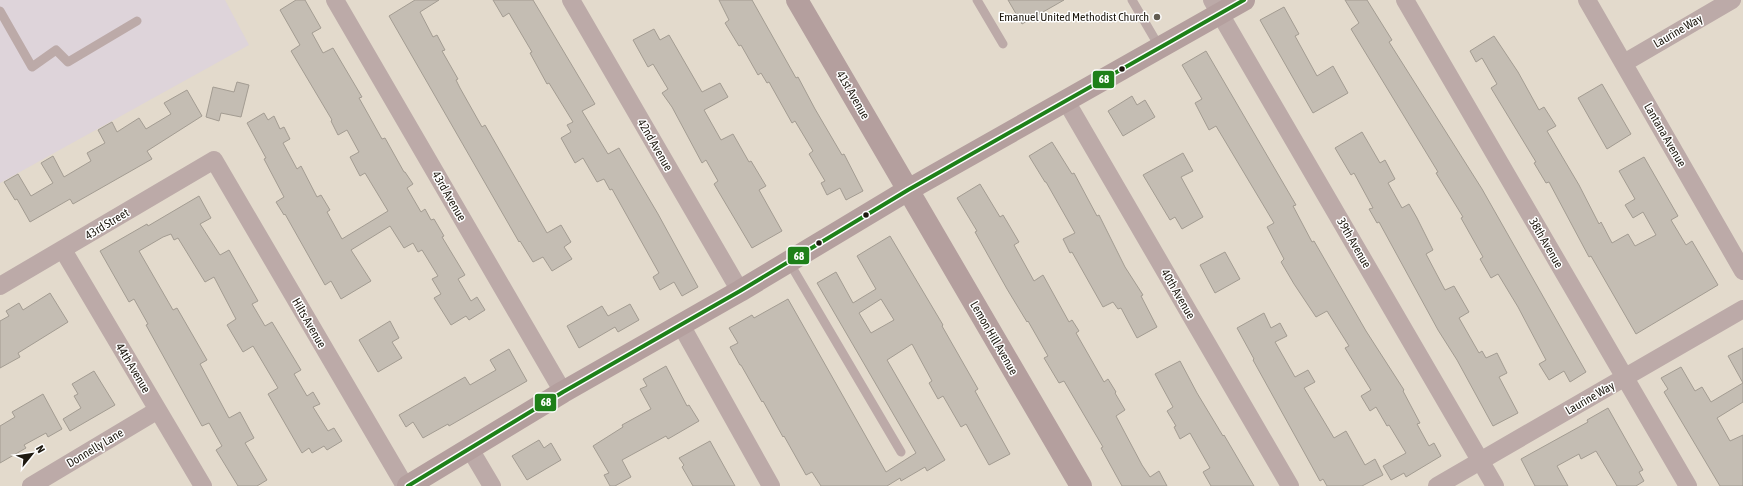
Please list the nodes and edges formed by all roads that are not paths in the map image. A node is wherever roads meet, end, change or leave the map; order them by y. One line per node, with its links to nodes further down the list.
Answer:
1 (336, 0): 27 (street, 43rd Avenue)
2 (571, 0): 23 (street, 42nd Avenue)
3 (797, 0): 18 (street, 41st Avenue)
4 (977, 0): 13 (lane)
5 (1132, 0): 14 (lane)
6 (1244, 0): 10 (street)
7 (1405, 0): 26 (street, 38th Avenue)
8 (1587, 0): 15 (street, Lantana Avenue)
9 (1732, 0): 15 (street, Laurine Way)
10 (1216, 7): 14 (street); 31 (street, 39th Avenue)
11 (0, 11): 12 (lane)
12 (137, 20)
13 (1003, 44)
14 (1160, 48): 16 (street)
15 (1624, 63): 21 (street, Lantana Avenue)
16 (1066, 101): 18 (street); 39 (street, 40th Avenue)
17 (214, 160): 19 (street, 43rd Street); 34 (street, Hilts Avenue)
18 (908, 190): 20 (street); 38 (street, Lemon Hill Avenue)
19 (63, 250): 22 (street, 43rd Street); 28 (street, 44th Avenue)
20 (789, 262): 23 (street); 30 (lane)
21 (1743, 271)
22 (0, 286)
23 (740, 291): 25 (street)
24 (1743, 309): 26 (street, Laurine Way)
25 (681, 325): 27 (street); 37 (street)
26 (1624, 378): 31 (street, Laurine Way); 42 (street, 38th Avenue)
27 (563, 392): 29 (street)
28 (158, 410): 32 (street, Donnelly Lane); 33 (street, 44th Avenue)
29 (470, 449): 35 (street); 36 (street)
30 (901, 452)
31 (1481, 461): 40 (street, Laurine Way); 41 (street, 39th Avenue)
32 (31, 486)
33 (203, 486)
34 (405, 486)
35 (408, 486)
36 (492, 486)
37 (771, 486)
38 (1081, 486)
39 (1290, 486)
40 (1437, 486)
41 (1495, 486)
42 (1688, 486)

